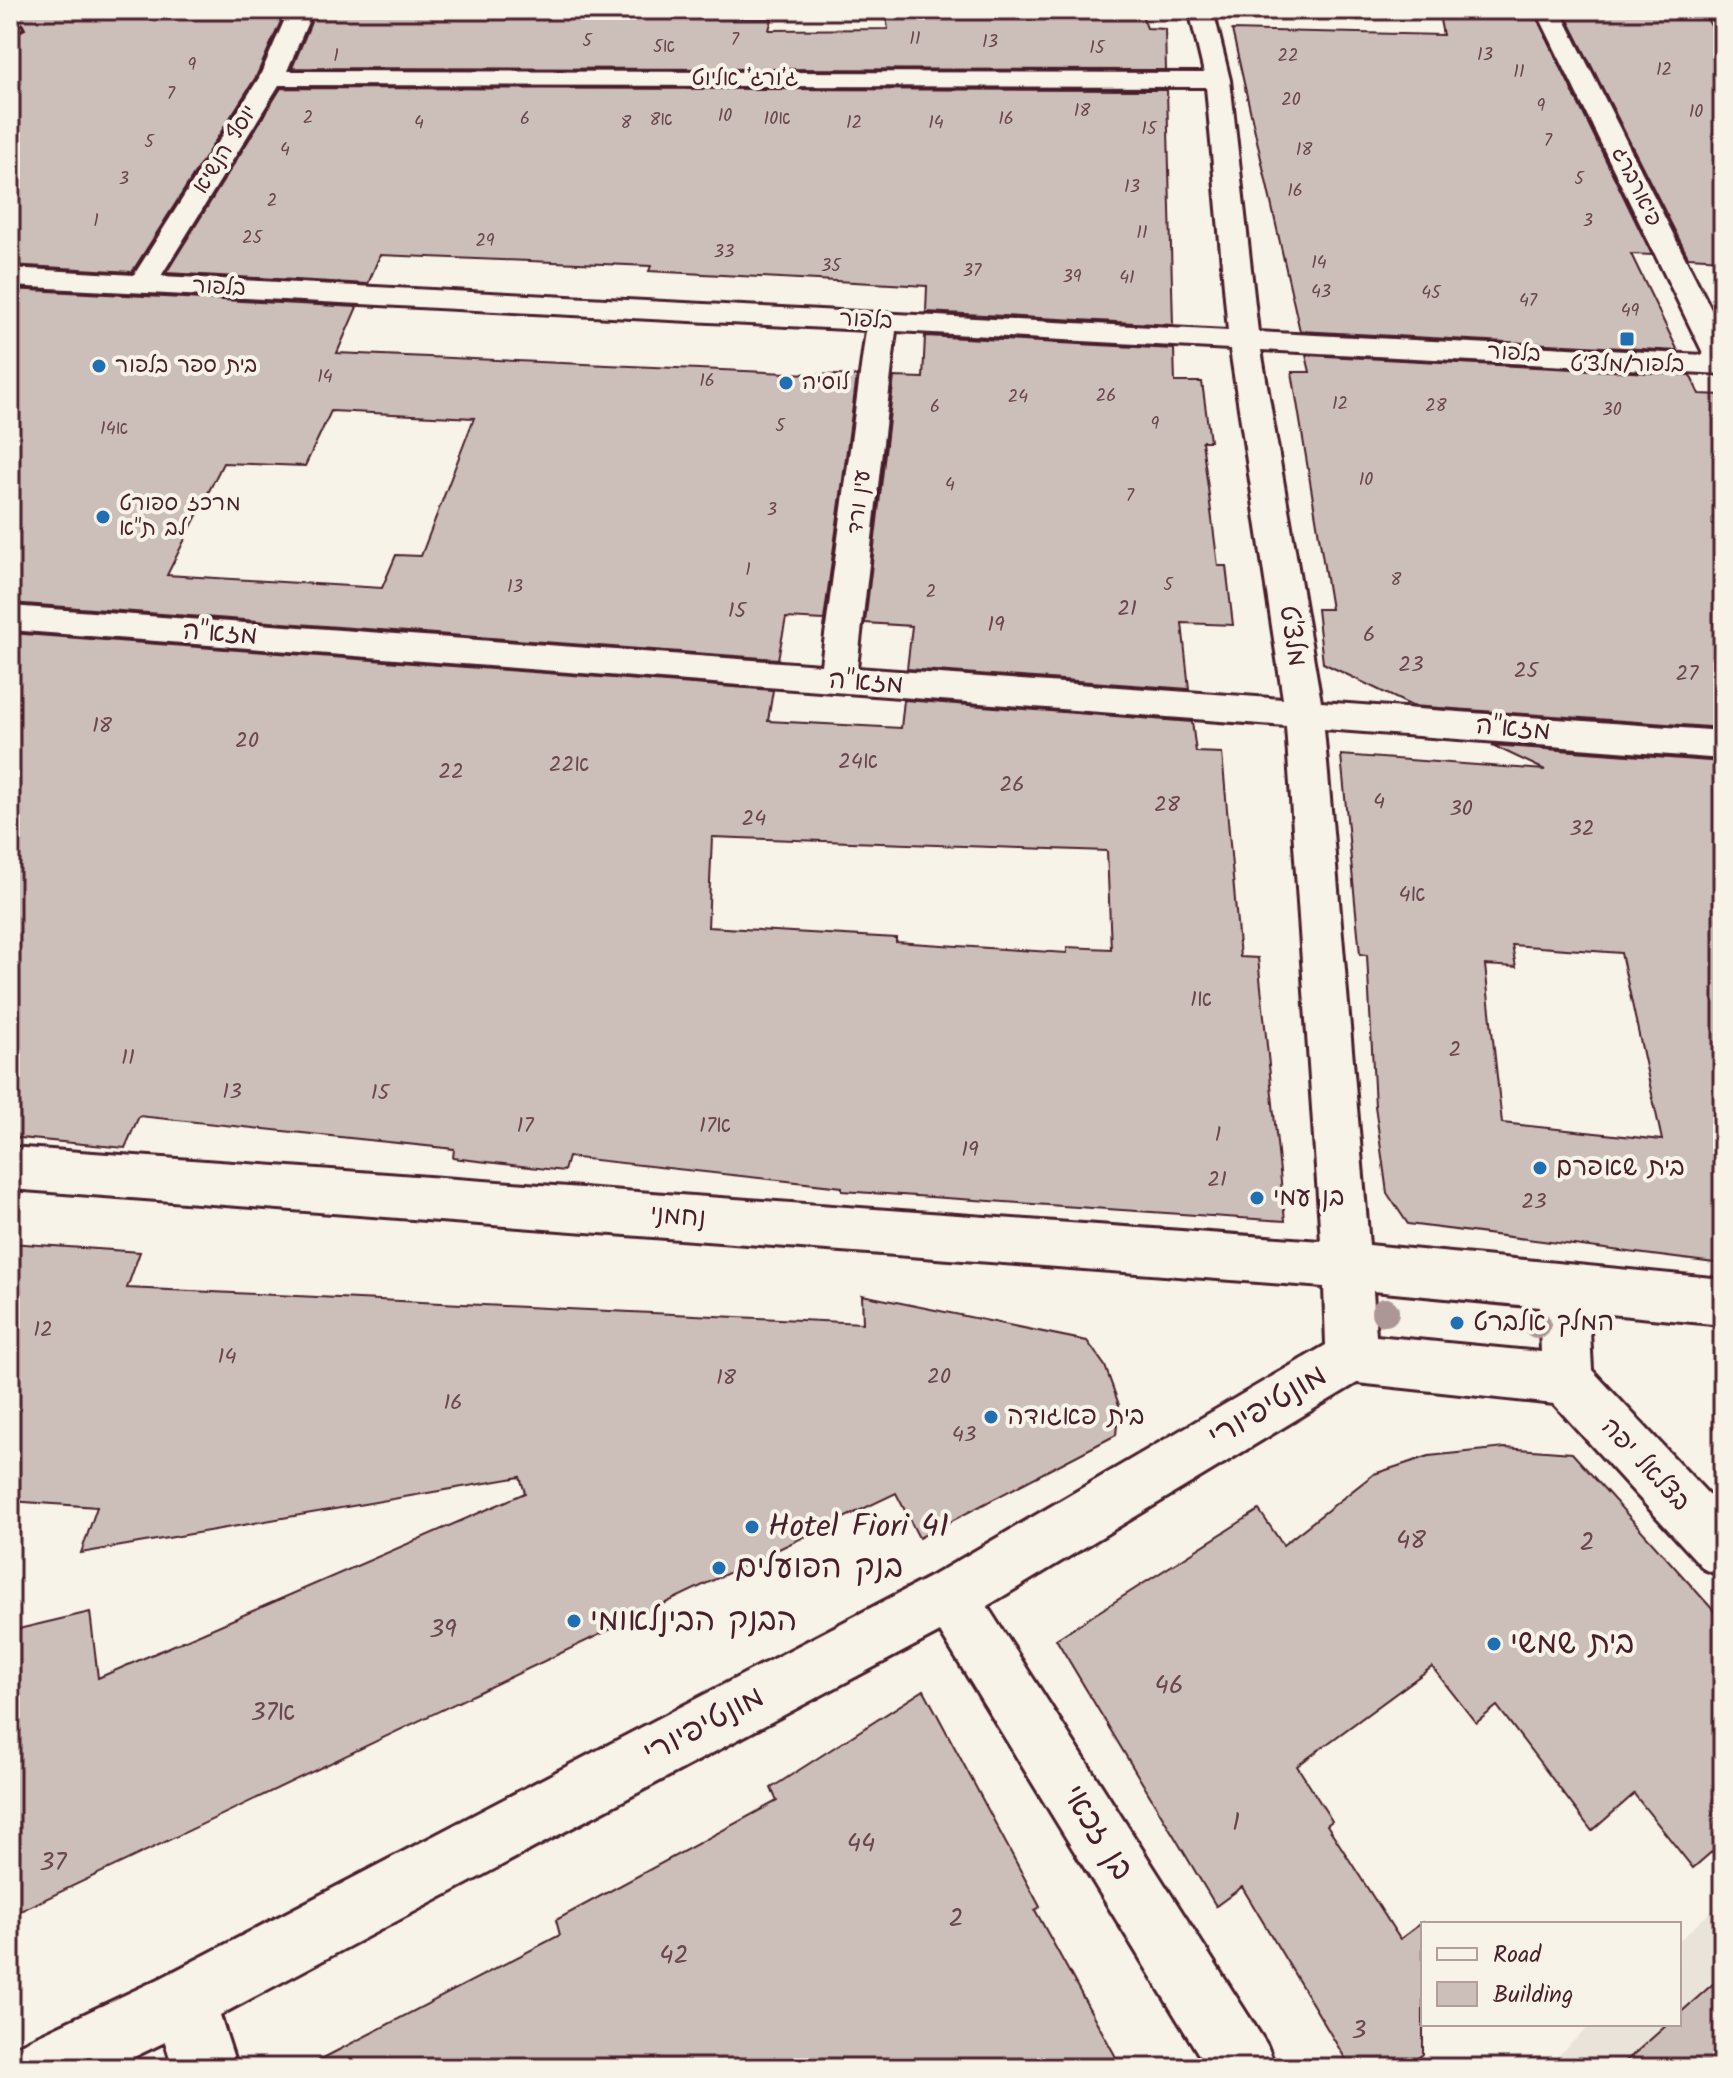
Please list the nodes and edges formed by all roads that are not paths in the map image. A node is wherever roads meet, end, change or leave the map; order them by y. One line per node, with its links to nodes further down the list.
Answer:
1 (301, 10): 4 (street, יוסף הנשיא)
2 (1201, 10): 5 (street, מלצ'ט)
3 (1548, 10): 10 (street, פיארברג)
4 (271, 78): 5 (street, ג'ורג' אליוט); 7 (street, יוסף הנשיא)
5 (1218, 80): 9 (street, מלצ'ט)
6 (10, 277): 7 (street, בלפור)
7 (142, 284): 8 (street, בלפור)
8 (882, 322): 9 (street, בלפור); 12 (street, עין ורד)
9 (1244, 340): 10 (street, בלפור); 13 (street, מלצ'ט)
10 (1723, 364)
11 (10, 618): 12 (street, מזא"ה)
12 (837, 681): 13 (street, מזא"ה)
13 (1304, 712): 14 (street, מזא"ה); 16 (street, מלצ'ט)
14 (1723, 745)
15 (10, 1168): 16 (street, נחמני)
16 (1347, 1266): 17 (street, נחמני); 19 (street, מלצ'ט)
17 (1563, 1288): 18 (street); 20 (street)
18 (1723, 1302)
19 (1352, 1358): 20 (street); 22 (street, מונטיפיורי)
20 (1567, 1380): 21 (street, בצלאל יפה)
21 (1723, 1550)
22 (950, 1597): 23 (street, מונטיפיורי); 26 (street, בן זכאי)
23 (183, 2000): 24 (street, מונטיפיורי); 25 (street)
24 (41, 2068)
25 (205, 2068)
26 (1244, 2068)

